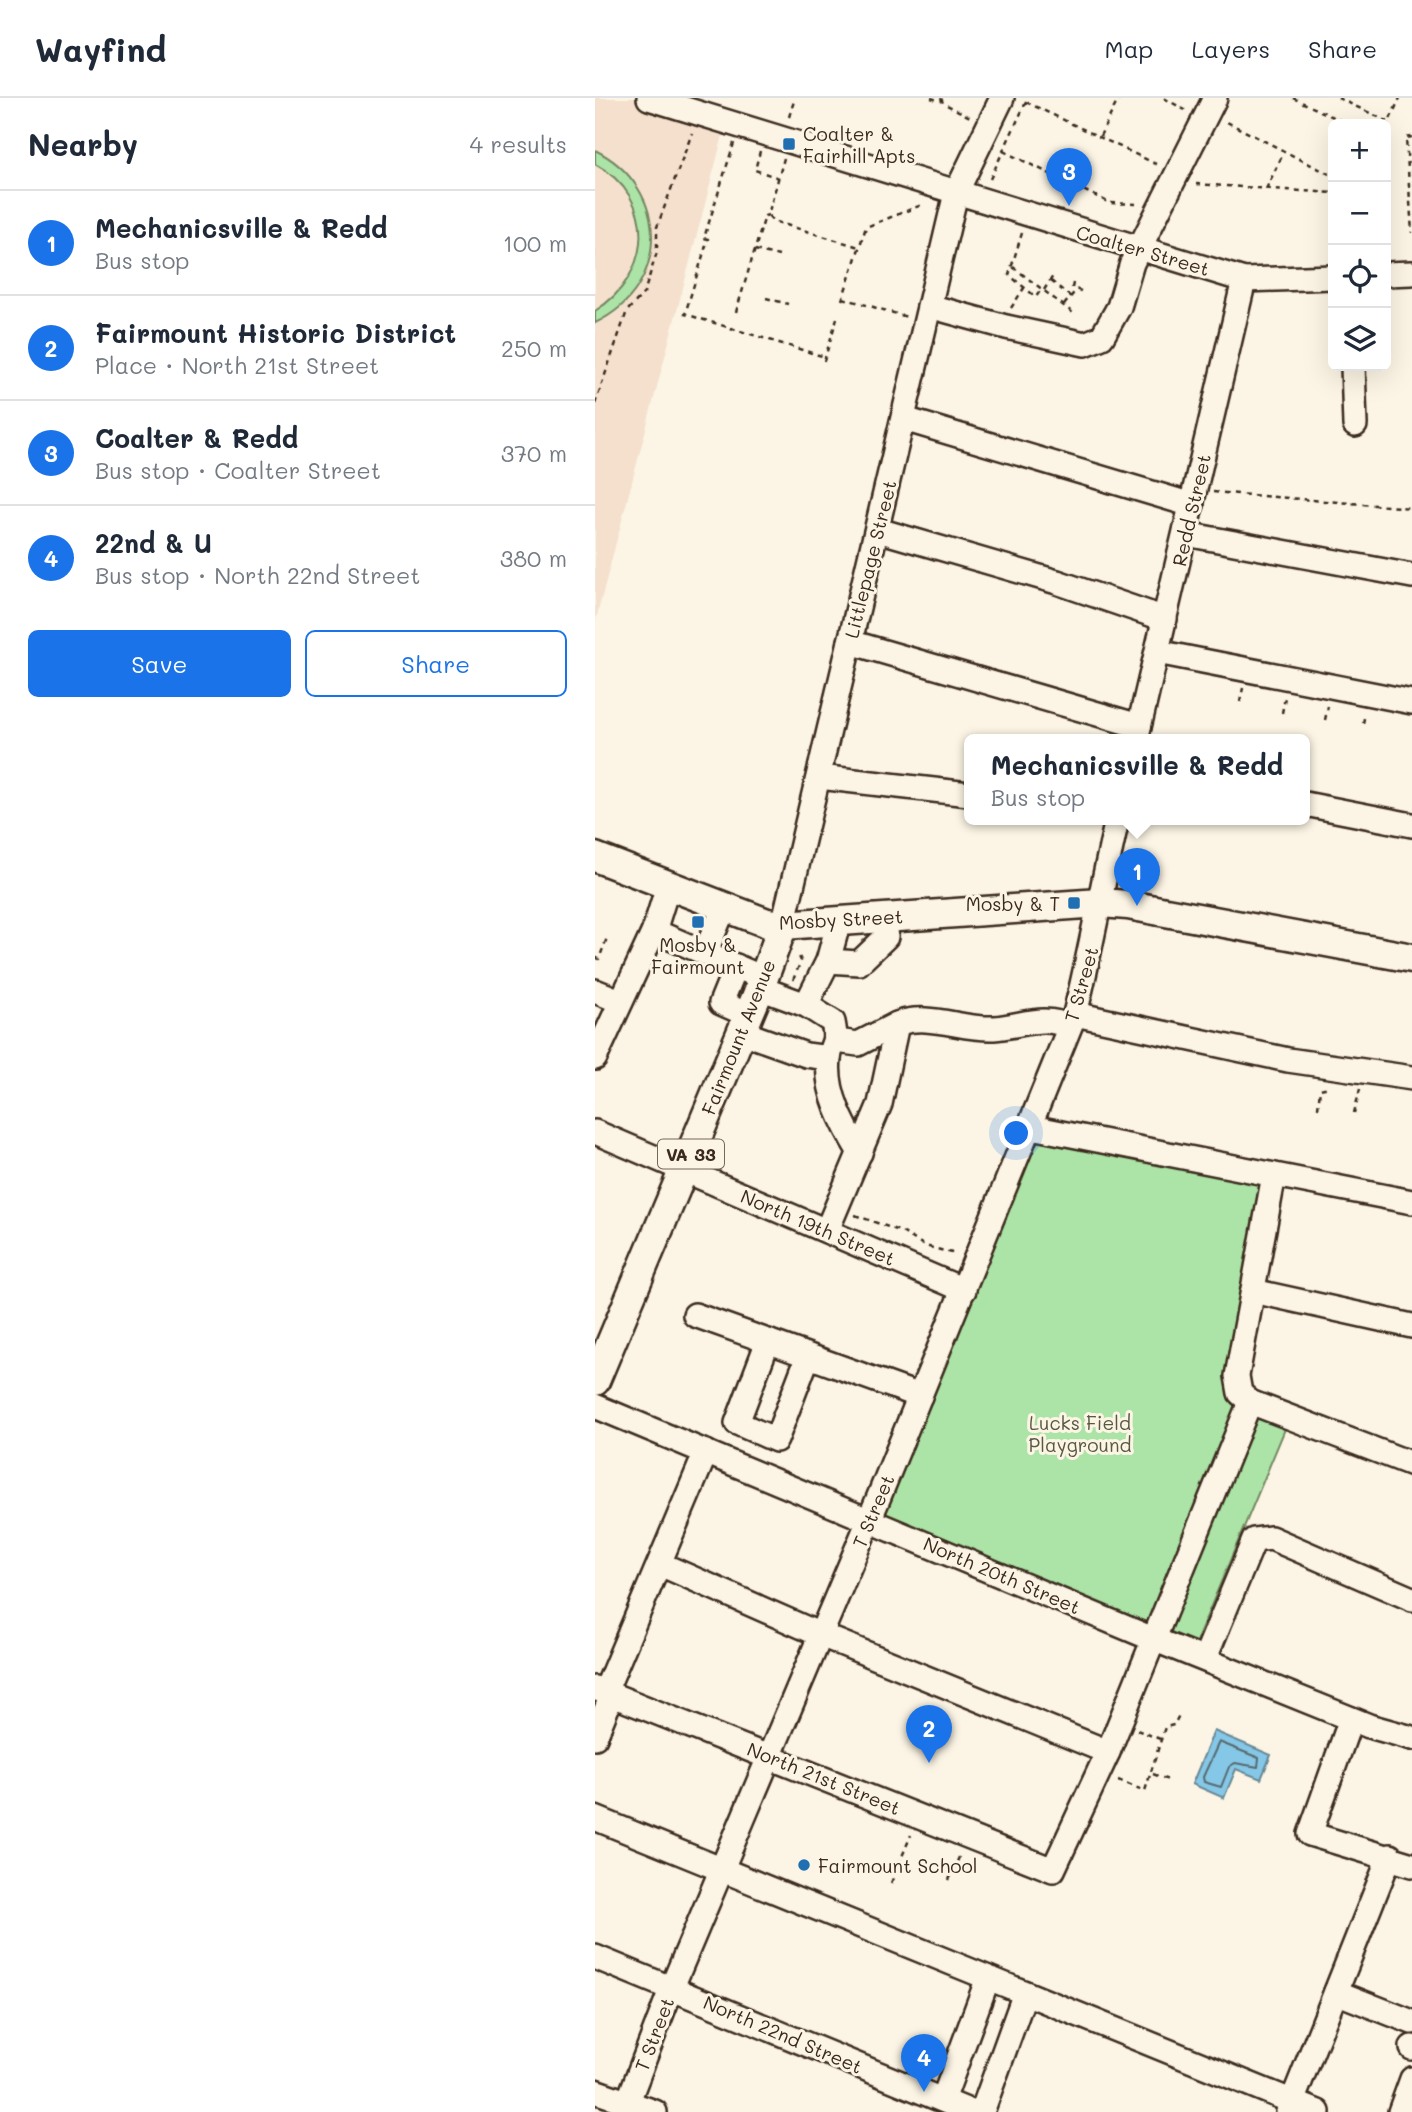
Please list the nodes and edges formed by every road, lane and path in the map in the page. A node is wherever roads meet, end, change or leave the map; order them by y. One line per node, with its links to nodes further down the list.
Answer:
1 (649, 98): 34 (street, Coalter Street)
2 (795, 98): 14 (path)
3 (931, 98): 11 (path)
4 (1002, 98): 34 (street)
5 (1119, 98): 21 (path)
6 (1164, 98): 13 (path)
7 (1215, 98): 42 (street)
8 (1293, 98): 15 (path)
9 (1338, 98): 16 (path)
10 (1401, 98): 17 (path)
11 (941, 100): 18 (path)
12 (1028, 100): 21 (path); 25 (path)
13 (1185, 110)
14 (789, 117)
15 (1337, 119)
16 (1383, 119)
17 (1390, 119)
18 (978, 121)
19 (1227, 122): 26 (path)
20 (693, 130): 66 (path)
21 (1100, 137): 28 (path)
22 (1412, 137): 40 (path)
23 (734, 143): 64 (path)
24 (760, 151): 30 (path)
25 (1003, 151): 31 (path); 37 (path)
26 (1284, 152): 29 (path); 33 (path)
27 (784, 158): 30 (path)
28 (1158, 165)
29 (1328, 174)
30 (779, 178): 38 (path)
31 (990, 179)
32 (1196, 184): 33 (path)
33 (1266, 189): 35 (path)
34 (956, 193): 42 (street, Coalter Street); 59 (street, Littlepage Street)
35 (1328, 193)
36 (927, 203): 41 (path)
37 (1139, 204)
38 (768, 215): 41 (path); 43 (path)
39 (1022, 233): 45 (path)
40 (1412, 233)
41 (859, 247): 63 (path)
42 (1140, 248): 50 (street, Coalter Street); 59 (street)
43 (755, 250): 44 (path); 61 (path)
44 (779, 256)
45 (1013, 267): 53 (path); 54 (path)
46 (1412, 272): 47 (street)
47 (1391, 274)
48 (1053, 276): 51 (path)
49 (1328, 276): 50 (street, Coalter Street)
50 (1244, 280): 70 (street, Redd Street)
51 (1051, 281): 54 (path); 55 (path)
52 (1073, 283): 55 (path)
53 (1024, 288): 54 (path); 58 (path)
54 (1043, 289): 60 (path)
55 (1071, 297): 60 (path)
56 (766, 298): 57 (path)
57 (788, 304)
58 (1012, 304)
59 (929, 306): 67 (street, Littlepage Street)
60 (1065, 309): 62 (path)
61 (736, 312)
62 (1073, 313)
63 (907, 317)
64 (837, 318)
65 (1353, 371): 68 (street)
66 (595, 404)
67 (904, 419): 70 (street); 72 (street, Littlepage Street)
68 (1355, 425)
69 (1216, 492): 71 (path)
70 (1192, 505): 73 (street, Redd Street)
71 (1412, 508)
72 (878, 530): 75 (street); 76 (street, Littlepage Street)
73 (1185, 534): 74 (street); 75 (street, Redd Street)
74 (1412, 576)
75 (1165, 619): 77 (street, Redd Street)
76 (850, 642): 87 (street); 88 (street, Littlepage Street)
77 (1157, 652): 82 (street); 87 (street, Redd Street)
78 (1244, 685): 80 (path)
79 (1285, 694): 84 (path)
80 (1240, 702)
81 (1328, 702): 85 (path)
82 (1412, 702)
83 (1365, 710): 86 (path)
84 (1282, 713)
85 (1325, 720)
86 (1363, 723)
87 (1138, 733)
88 (819, 777): 89 (street); 99 (street, Littlepage Street)
89 (964, 793)
90 (1310, 805): 92 (street)
91 (1116, 825): 95 (street)
92 (1412, 825)
93 (595, 857): 94 (main road, Mosby Street)
94 (668, 886): 96 (main road, Mosby Street); 100 (street)
95 (1100, 903): 97 (main road, Mosby Street); 105 (main road, Mosby Street); 112 (street, T Street)
96 (724, 908): 99 (main road, Mosby Street); 102 (street)
97 (887, 917): 98 (main road, Mosby Street); 106 (street)
98 (839, 921): 99 (main road, Mosby Street); 106 (street)
99 (783, 925): 108 (main road, Fairmount Avenue / VA 33)
100 (654, 931): 102 (street); 110 (street)
101 (607, 938): 104 (path)
102 (705, 953): 107 (street)
103 (798, 954): 108 (path)
104 (595, 957)
105 (1412, 957)
106 (828, 961): 111 (street)
107 (736, 966): 108 (street); 113 (street)
108 (770, 984): 111 (street); 113 (main road, Fairmount Avenue / VA 33)
109 (595, 991): 110 (street)
110 (620, 1001): 116 (street)
111 (806, 1005): 115 (street)
112 (1072, 1021): 114 (street); 117 (street); 120 (street, T Street)
113 (744, 1023): 115 (street); 123 (main road, Fairmount Avenue / VA 33)
114 (897, 1024): 115 (street); 122 (street)
115 (833, 1050): 122 (street)
116 (595, 1058)
117 (1412, 1078)
118 (1339, 1085): 119 (path)
119 (1318, 1108)
120 (1031, 1128): 124 (street); 129 (street, T Street)
121 (595, 1132): 123 (street, North 19th Street)
122 (860, 1153): 127 (street)
123 (685, 1169): 127 (street, North 19th Street); 135 (main road, Fairmount Avenue / VA 33)
124 (1274, 1175): 125 (street); 130 (street)
125 (1412, 1202)
126 (853, 1213): 128 (path)
127 (827, 1230): 129 (street, North 19th Street)
128 (957, 1254)
129 (964, 1290): 136 (street, T Street)
130 (1253, 1291): 132 (street); 137 (street)
131 (695, 1315): 133 (street)
132 (1412, 1326)
133 (768, 1341): 134 (street); 134 (street)
134 (808, 1356): 136 (street)
135 (595, 1381)
136 (920, 1396): 141 (street, T Street)
137 (1250, 1402): 140 (street); 145 (street)
138 (595, 1406): 139 (street, North 20th Street)
139 (706, 1452): 141 (street, North 20th Street); 142 (street)
140 (1412, 1464)
141 (870, 1520): 144 (street, T Street); 145 (street, North 20th Street)
142 (660, 1564): 144 (street); 147 (street)
143 (1412, 1599): 146 (street)
144 (821, 1635): 154 (street); 155 (street, T Street)
145 (1153, 1639): 146 (street, North 20th Street); 154 (street)
146 (1205, 1658): 149 (street, North 20th Street)
147 (604, 1692): 151 (street); 155 (street, North 21st Street)
148 (1180, 1713): 153 (path)
149 (1351, 1719): 152 (street, North 20th Street); 162 (street)
150 (1137, 1730): 153 (path)
151 (595, 1737)
152 (1412, 1738)
153 (1160, 1739): 156 (path)
154 (1108, 1752): 155 (street, North 21st Street)
155 (769, 1756): 164 (street, T Street)
156 (1153, 1774): 157 (path); 158 (path)
157 (1117, 1779)
158 (1168, 1780)
159 (595, 1818): 164 (street)
160 (913, 1832): 166 (path)
161 (961, 1852): 165 (path)
162 (1390, 1856): 163 (street); 170 (street)
163 (1412, 1865)
164 (721, 1870): 168 (street); 169 (street, T Street)
165 (950, 1880)
166 (891, 1883)
167 (595, 1956): 169 (street, North 22nd Street)
168 (988, 1978): 171 (street); 175 (street)
169 (672, 1987): 175 (street, North 22nd Street); 176 (street, T Street)
170 (1336, 1992): 172 (street); 177 (street)
171 (1025, 1993): 177 (street); 179 (street)
172 (1412, 2022)
173 (1412, 2079): 181 (street)
174 (595, 2091): 176 (street)
175 (943, 2100): 179 (street, North 22nd Street)
176 (626, 2107): 178 (street)
177 (1290, 2107): 180 (street)
178 (655, 2112)
179 (971, 2112)
180 (1318, 2112)
181 (1400, 2112)

